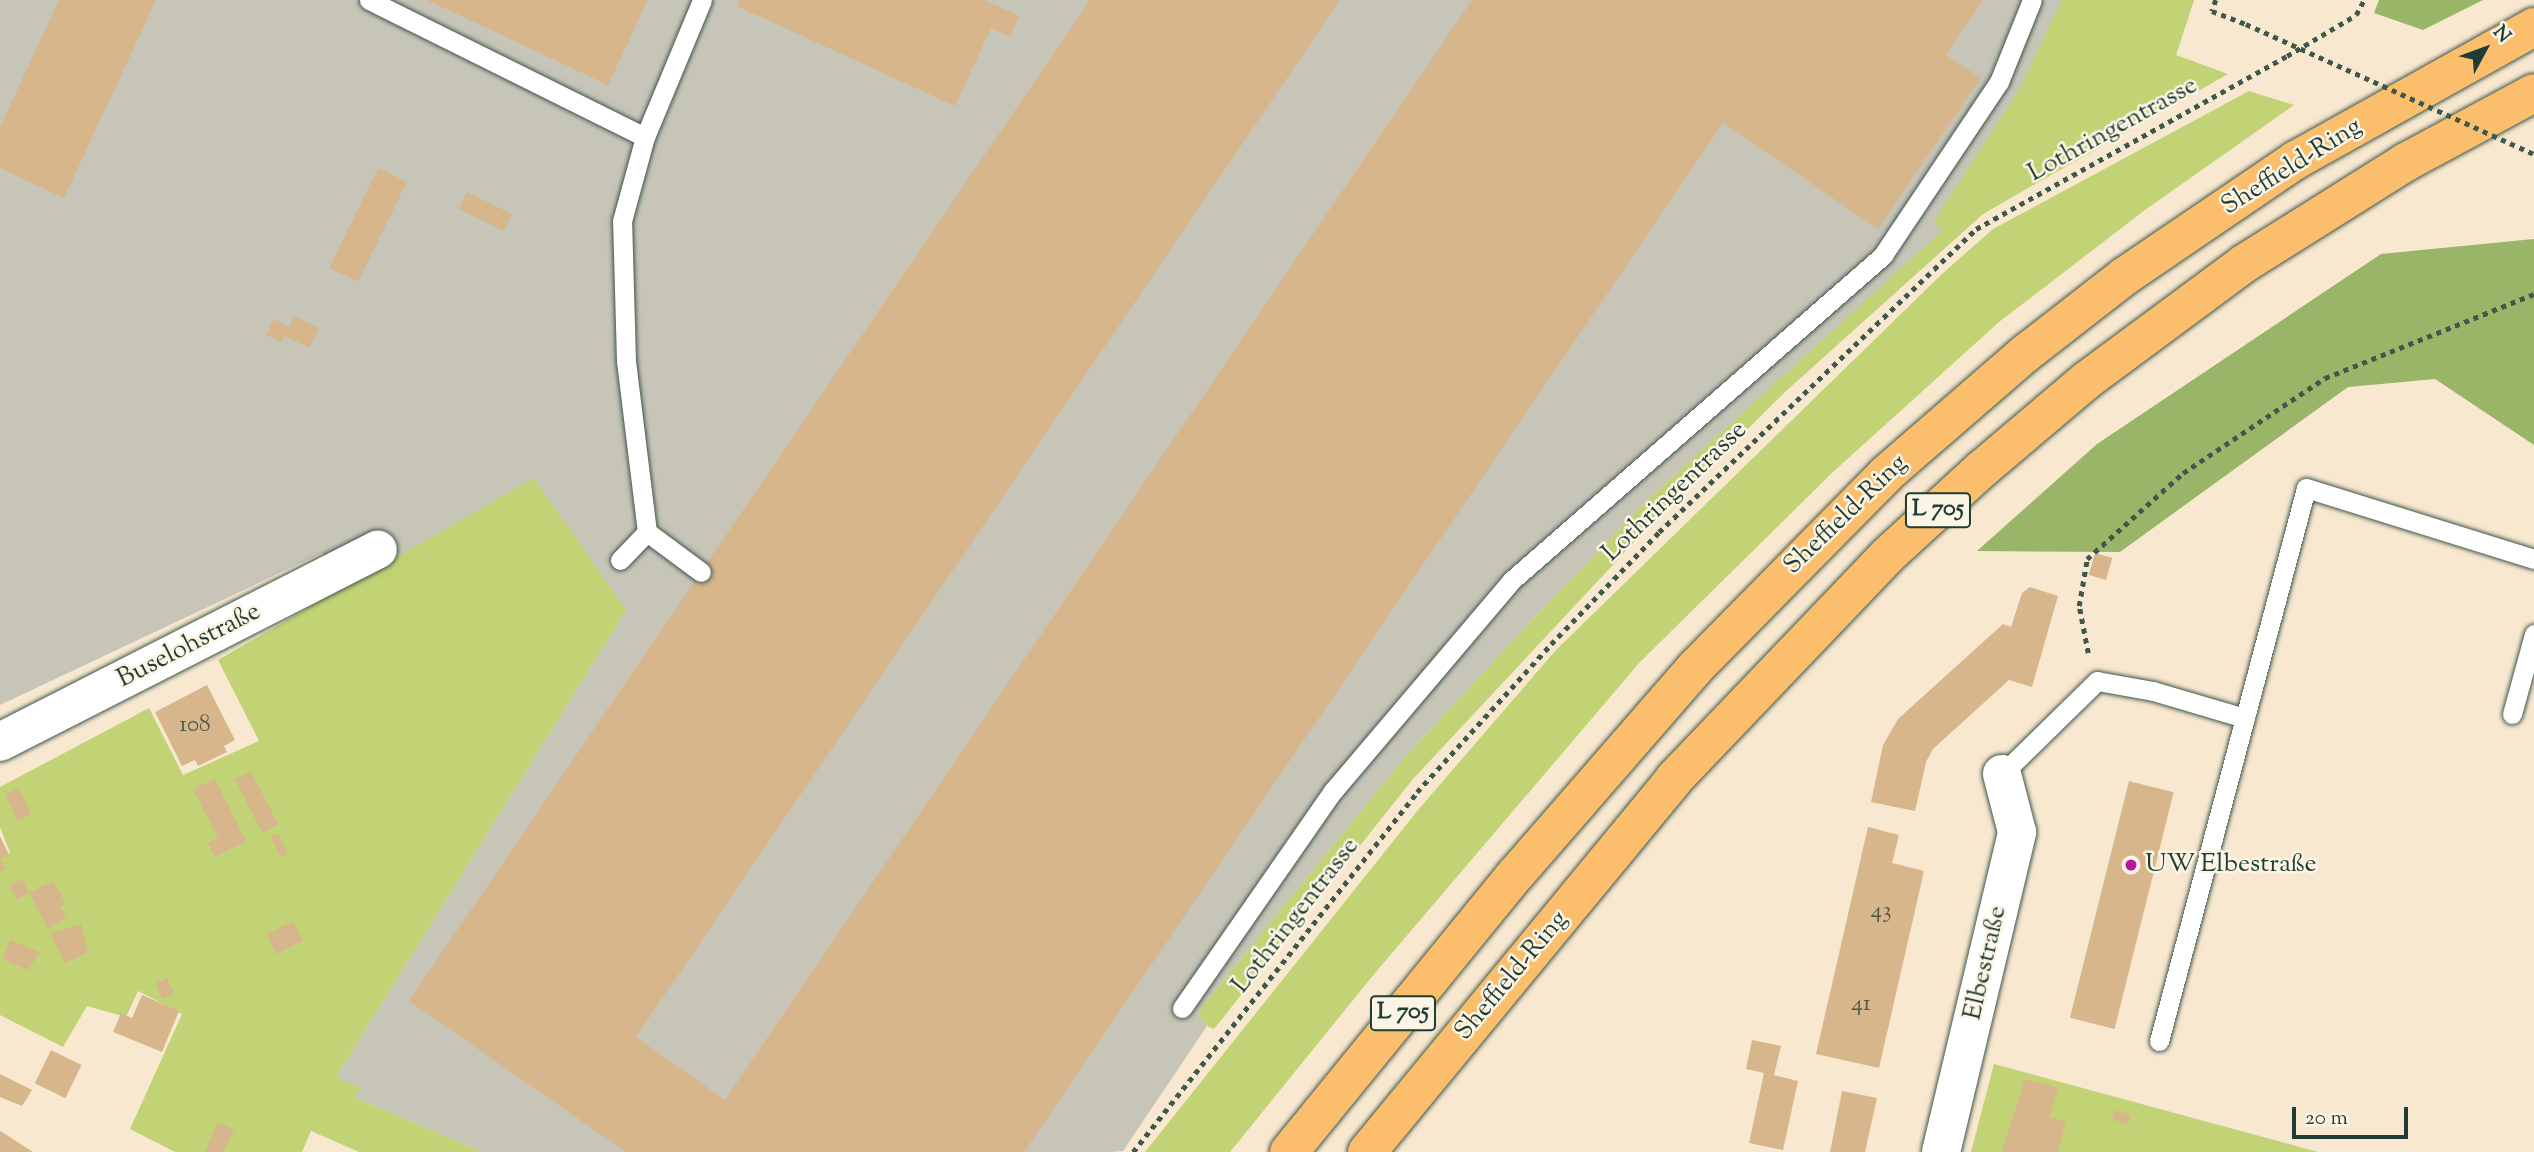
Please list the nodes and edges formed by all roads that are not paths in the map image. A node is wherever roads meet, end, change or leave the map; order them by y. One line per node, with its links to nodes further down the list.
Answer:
1 (369, 0): 6 (lane)
2 (702, 0): 6 (lane)
3 (2032, 0): 17 (lane)
4 (2534, 27): 20 (highway, Sheffield-Ring / L 705)
5 (2534, 93): 19 (highway, Sheffield-Ring / L 705)
6 (645, 137): 7 (lane)
7 (647, 532): 10 (lane); 11 (lane)
8 (377, 550): 15 (street, Buselohstraße)
9 (2534, 559): 14 (lane)
10 (620, 560)
11 (701, 572)
12 (2534, 634): 13 (lane)
13 (2512, 714)
14 (2245, 718): 16 (lane); 18 (lane)
15 (0, 741)
16 (2002, 774): 23 (street, Elbestraße)
17 (1182, 1008)
18 (2159, 1041)
19 (1450, 1051): 21 (highway, Sheffield-Ring / L 705); 22 (highway, L 705)
20 (1289, 1152)
21 (1367, 1152)
22 (1391, 1152)
23 (1941, 1152)

